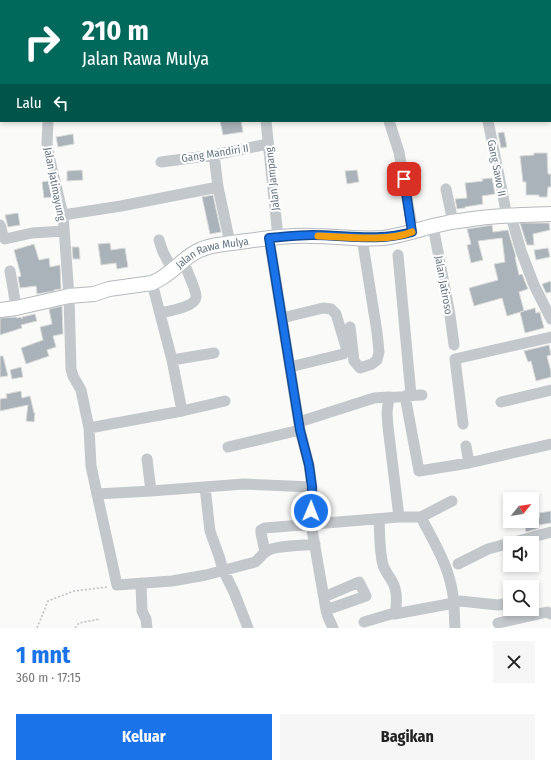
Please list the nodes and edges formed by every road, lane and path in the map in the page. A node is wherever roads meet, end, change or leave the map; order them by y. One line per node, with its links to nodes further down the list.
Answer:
1 (48, 122): 10 (street, Jalan Jatimayung)
2 (266, 122): 5 (street, Jalan Jampang)
3 (389, 122): 17 (street)
4 (488, 122): 12 (street, Gang Sawo II)
5 (268, 144): 6 (street, Gang Mandiri II); 18 (street, Jalan Jampang)
6 (214, 155): 7 (street, Gang Mandiri II); 8 (street)
7 (161, 162)
8 (218, 187): 10 (street); 21 (street)
9 (446, 188): 13 (street)
10 (63, 214): 16 (street, Jalan Jatimayung)
11 (551, 214): 12 (main road, Jalan Rawa Mulya)
12 (509, 216): 13 (main road, Jalan Rawa Mulya); 31 (street, Gang Sawo II)
13 (453, 222): 15 (main road, Jalan Rawa Mulya)
14 (0, 225): 16 (street)
15 (433, 226): 17 (main road, Jalan Rawa Mulya); 34 (street, Jalan Jatiroso)
16 (64, 231): 26 (street, Jalan Jatimayung)
17 (412, 232): 19 (main road, Jalan Rawa Mulya)
18 (274, 238): 19 (main road, Jalan Rawa Mulya); 21 (main road, Jalan Rawa Mulya); 30 (street, Jalan Jampang)
19 (362, 238): 32 (street)
20 (159, 240): 23 (street)
21 (230, 243): 23 (main road, Jalan Rawa Mulya)
22 (398, 255): 39 (street)
23 (180, 270): 25 (main road, Jalan Rawa Mulya); 29 (street)
24 (10, 271): 27 (street)
25 (152, 283): 26 (main road, Jalan Rawa Mulya); 29 (street)
26 (69, 296): 27 (main road, Jalan Rawa Mulya); 46 (street, Jalan Jatimayung)
27 (16, 308): 28 (main road, Jalan Rawa Mulya)
28 (0, 310)
29 (160, 313): 36 (street)
30 (282, 318): 37 (street, Jalan Jampang); 37 (street)
31 (551, 319)
32 (350, 327)
33 (551, 337): 44 (street)
34 (454, 345)
35 (214, 354): 36 (street)
36 (172, 360): 43 (street)
37 (290, 367): 45 (street, Jalan Jampang)
38 (551, 390): 42 (street)
39 (413, 395): 40 (street); 51 (street)
40 (389, 397): 45 (street); 57 (street)
41 (225, 401): 43 (street)
42 (501, 402)
43 (182, 411): 46 (street)
44 (463, 424)
45 (299, 426): 49 (street); 53 (street, Jalan Jampang)
46 (89, 428): 55 (street, Jalan Jatimayung)
47 (551, 444): 51 (street)
48 (466, 446): 51 (street)
49 (228, 447)
50 (147, 459): 54 (street)
51 (469, 463)
52 (205, 486): 53 (street); 54 (street); 65 (street)
53 (312, 487): 60 (street, Jalan Jampang)
54 (151, 491): 55 (street)
55 (97, 494): 67 (street, Jalan Jatimayung)
56 (452, 501): 58 (street)
57 (400, 517): 58 (street); 59 (street)
58 (421, 517): 69 (street)
59 (379, 518): 60 (street); 72 (street)
60 (311, 524): 62 (street, Jalan Jampang); 63 (street)
61 (551, 532): 64 (street)
62 (315, 544): 63 (street); 68 (street, Jalan Jampang)
63 (265, 552): 65 (street)
64 (458, 564)
65 (223, 570): 66 (street); 80 (street)
66 (141, 584): 67 (street); 79 (street)
67 (117, 585): 77 (path)
68 (324, 597): 71 (street, Jalan Jampang); 71 (street)
69 (454, 604): 70 (street); 72 (street); 82 (street)
70 (503, 604)
71 (326, 610): 81 (street, Jalan Jampang)
72 (395, 614): 75 (street)
73 (551, 614): 76 (street)
74 (100, 619): 78 (path)
75 (364, 622)
76 (498, 623)
77 (37, 628)
78 (75, 628)
79 (147, 628)
80 (246, 628)
81 (333, 628)
82 (455, 628)

